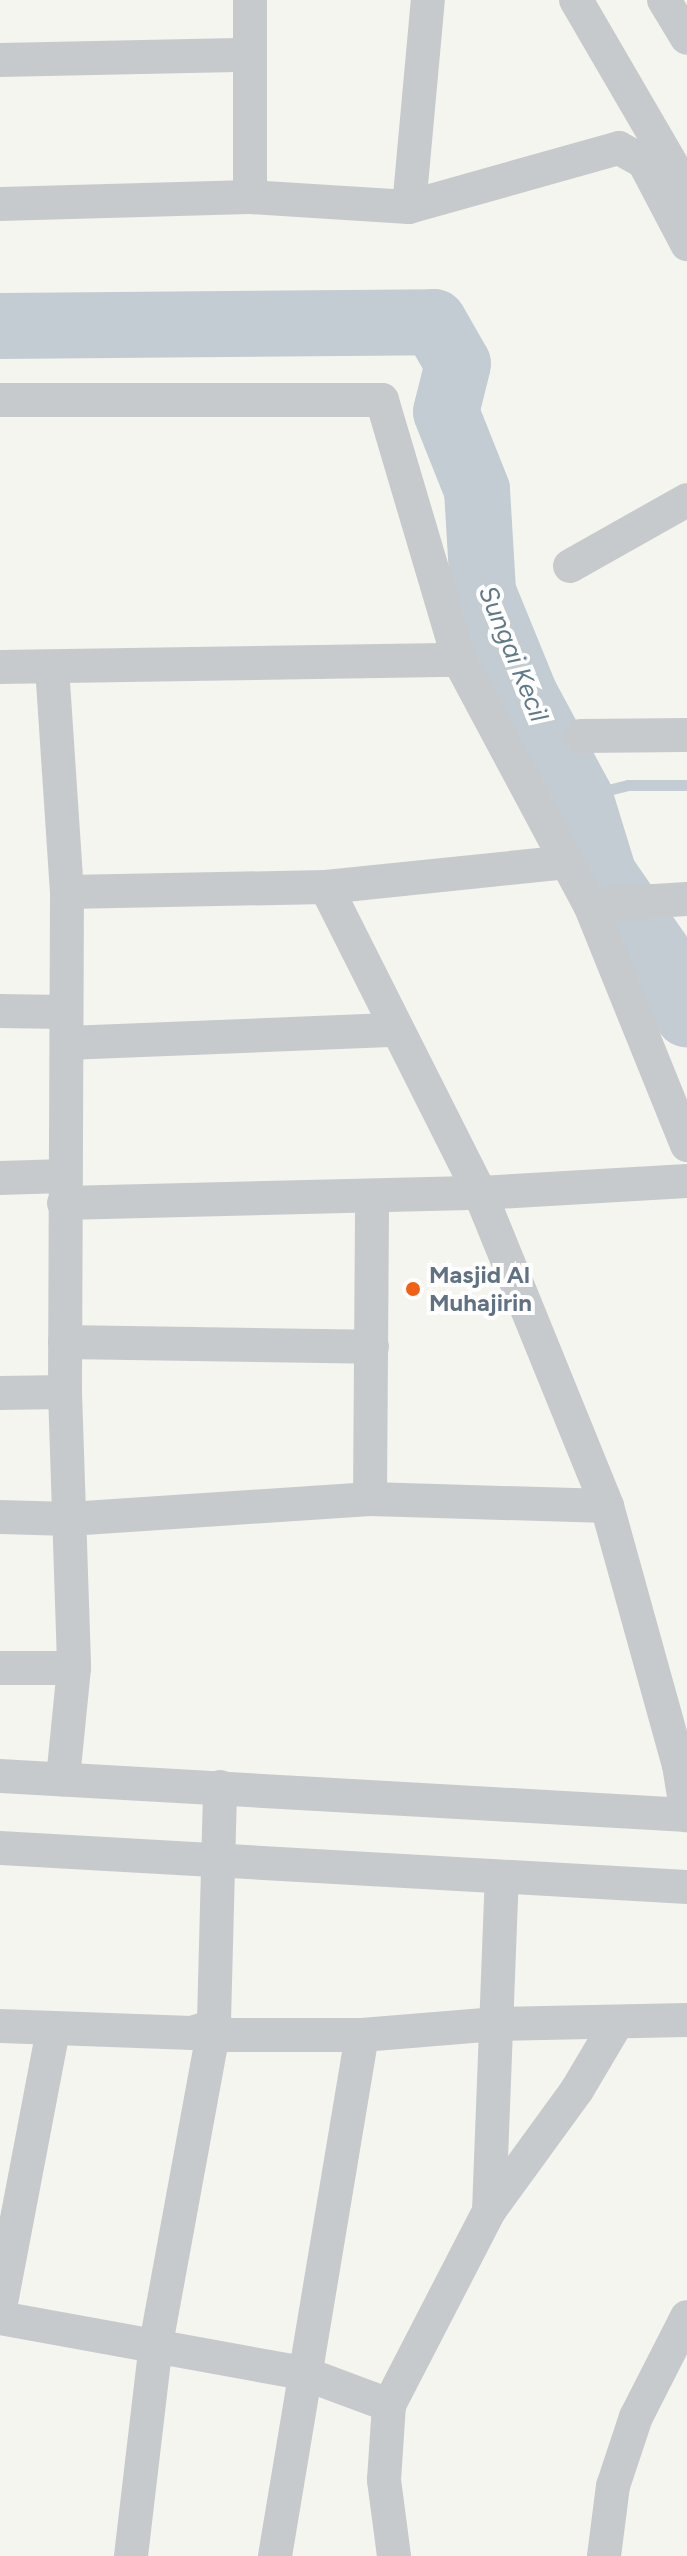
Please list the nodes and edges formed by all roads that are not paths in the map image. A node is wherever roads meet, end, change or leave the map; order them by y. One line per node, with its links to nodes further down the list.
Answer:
1 (250, 0): 6 (street)
2 (428, 0): 11 (street)
3 (576, 0): 8 (street)
4 (664, 0): 5 (street)
5 (687, 38)
6 (249, 55): 7 (street); 9 (street)
7 (0, 60)
8 (687, 191)
9 (250, 197): 10 (street); 11 (street)
10 (0, 204)
11 (409, 207): 12 (street)
12 (687, 244)
13 (0, 400): 16 (street)
14 (687, 500): 15 (street)
15 (570, 566)
16 (459, 660): 18 (street); 21 (street)
17 (0, 667): 18 (street)
18 (52, 667): 23 (street)
19 (687, 735): 20 (street)
20 (581, 736)
21 (567, 862): 22 (street); 25 (street)
22 (326, 887): 23 (street); 28 (street)
23 (67, 892): 27 (street)
24 (673, 898): 25 (street)
25 (602, 903): 29 (street)
26 (0, 1011): 27 (street)
27 (66, 1028): 28 (street); 32 (street)
28 (396, 1030): 33 (street)
29 (687, 1145)
30 (0, 1178): 32 (street)
31 (687, 1181): 33 (street)
32 (64, 1190): 34 (street); 35 (street)
33 (480, 1193): 34 (street); 40 (street)
34 (372, 1196): 36 (street)
35 (65, 1342): 36 (street); 37 (street)
36 (372, 1347): 39 (street)
37 (65, 1392): 38 (street); 42 (street)
38 (0, 1393)
39 (370, 1499): 40 (street); 42 (street)
40 (607, 1506): 48 (street)
41 (0, 1517): 42 (street)
42 (69, 1519): 44 (street)
43 (0, 1668): 44 (street)
44 (74, 1668): 46 (street)
45 (0, 1776): 46 (street)
46 (63, 1779): 47 (street)
47 (220, 1787): 48 (street); 50 (street)
48 (687, 1815)
49 (0, 1848): 50 (street)
50 (219, 1863): 51 (street); 57 (street)
51 (502, 1878): 52 (street); 54 (street)
52 (687, 1887)
53 (687, 2020): 55 (street)
54 (497, 2024): 55 (street); 58 (street); 59 (street)
55 (616, 2024): 59 (street)
56 (0, 2026): 57 (street)
57 (53, 2030): 60 (street)
58 (362, 2035): 63 (street); 64 (street)
59 (489, 2211): 65 (street)
60 (3, 2287)
61 (687, 2317): 69 (street)
62 (0, 2318): 63 (street)
63 (156, 2344): 64 (street); 66 (street)
64 (303, 2373): 65 (street); 67 (street)
65 (389, 2405): 68 (street)
66 (131, 2556)
67 (275, 2556)
68 (394, 2556)
69 (604, 2556)

